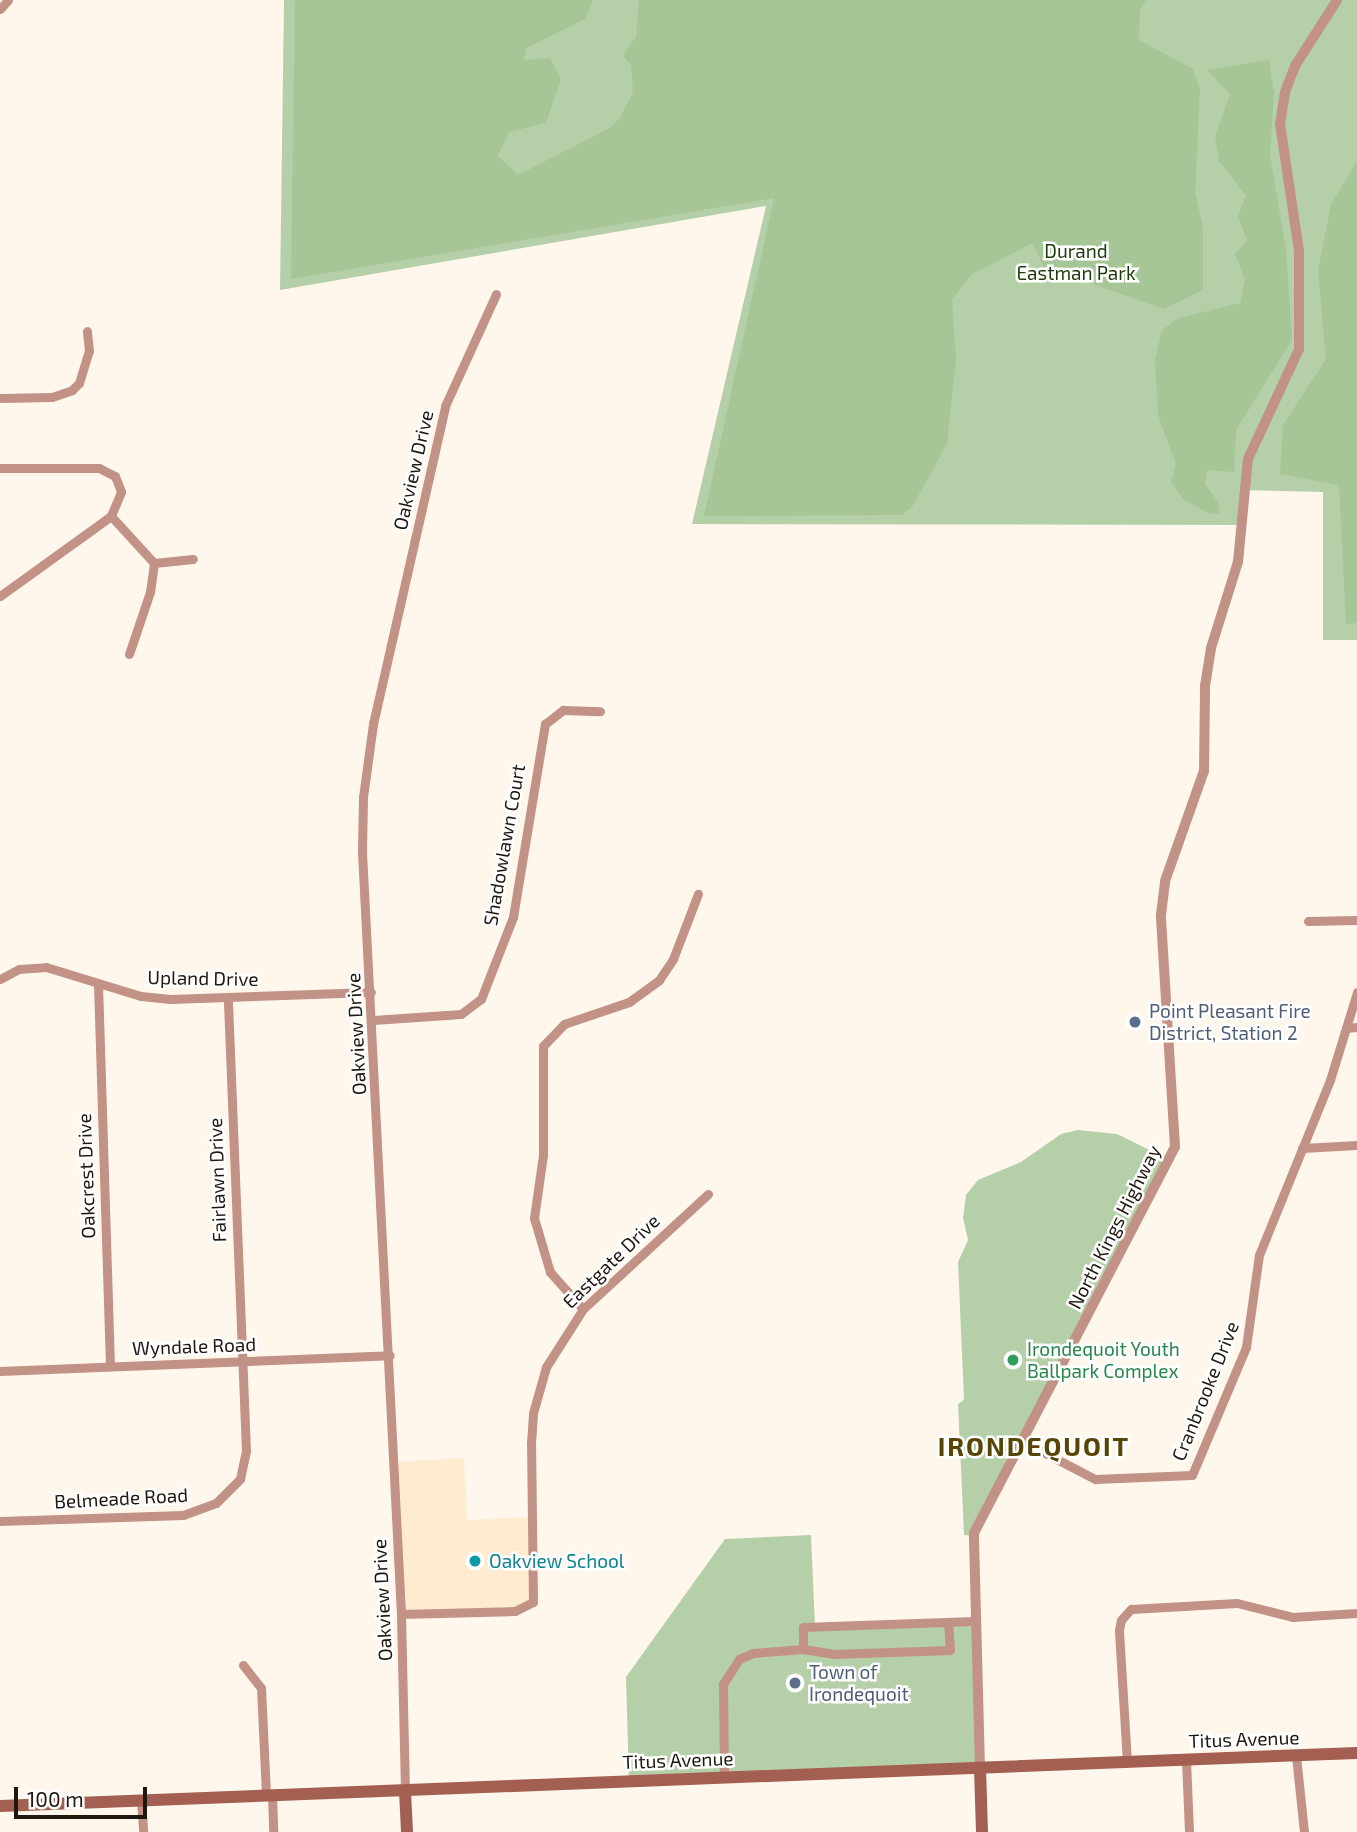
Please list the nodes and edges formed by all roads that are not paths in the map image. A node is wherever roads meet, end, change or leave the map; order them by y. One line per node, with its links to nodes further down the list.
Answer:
1 (8, 0): 3 (street)
2 (1337, 0): 33 (street, North Kings Highway)
3 (0, 9)
4 (495, 294): 19 (street, Oakview Drive)
5 (86, 331): 6 (street)
6 (0, 398)
7 (0, 468): 8 (street)
8 (111, 516): 10 (street); 11 (street)
9 (193, 559): 10 (street)
10 (154, 563): 12 (street)
11 (0, 596)
12 (129, 654)
13 (600, 712): 22 (street, Shadowlawn Court)
14 (698, 894): 28 (street)
15 (1357, 920): 16 (street)
16 (1308, 921)
17 (0, 979): 18 (street, Upland Drive)
18 (97, 984): 21 (street, Upland Drive); 31 (street, Oakcrest Drive)
19 (371, 992): 21 (street, Upland Drive); 22 (street, Oakview Drive)
20 (1357, 992): 24 (street, Cranbrooke Drive)
21 (228, 998): 30 (street, Fairlawn Drive)
22 (373, 1020): 29 (street, Oakview Drive)
23 (1357, 1027): 24 (street)
24 (1346, 1028): 26 (street, Cranbrooke Drive)
25 (1357, 1145): 26 (street)
26 (1302, 1148): 33 (street, Cranbrooke Drive)
27 (708, 1194): 28 (street, Eastgate Drive)
28 (583, 1309): 35 (street, Eastgate Drive)
29 (390, 1355): 30 (street, Wyndale Road); 35 (street, Oakview Drive)
30 (240, 1362): 31 (street, Wyndale Road); 34 (street, Belmeade Road)
31 (110, 1366): 32 (street, Wyndale Road)
32 (0, 1371)
33 (1020, 1440): 37 (street, North Kings Highway)
34 (0, 1521)
35 (401, 1614): 47 (street, Oakview Drive)
36 (1357, 1614): 44 (street)
37 (974, 1621): 38 (street); 45 (street, North Kings Highway)
38 (948, 1622): 39 (street); 39 (street)
39 (803, 1649): 46 (street)
40 (243, 1665): 48 (street)
41 (1357, 1752): 42 (main road, Titus Avenue)
42 (1296, 1756): 43 (main road, Titus Avenue); 56 (street)
43 (1186, 1760): 44 (main road, Titus Avenue); 55 (street)
44 (1127, 1762): 45 (main road, Titus Avenue)
45 (980, 1768): 46 (main road, Titus Avenue); 54 (main road)
46 (724, 1778): 47 (main road, Titus Avenue)
47 (405, 1791): 48 (main road, Titus Avenue); 53 (main road)
48 (269, 1795): 49 (main road, Titus Avenue); 52 (street)
49 (141, 1800): 50 (main road, Titus Avenue); 51 (street)
50 (0, 1806)
51 (143, 1832)
52 (273, 1832)
53 (407, 1832)
54 (982, 1832)
55 (1189, 1832)
56 (1304, 1832)

